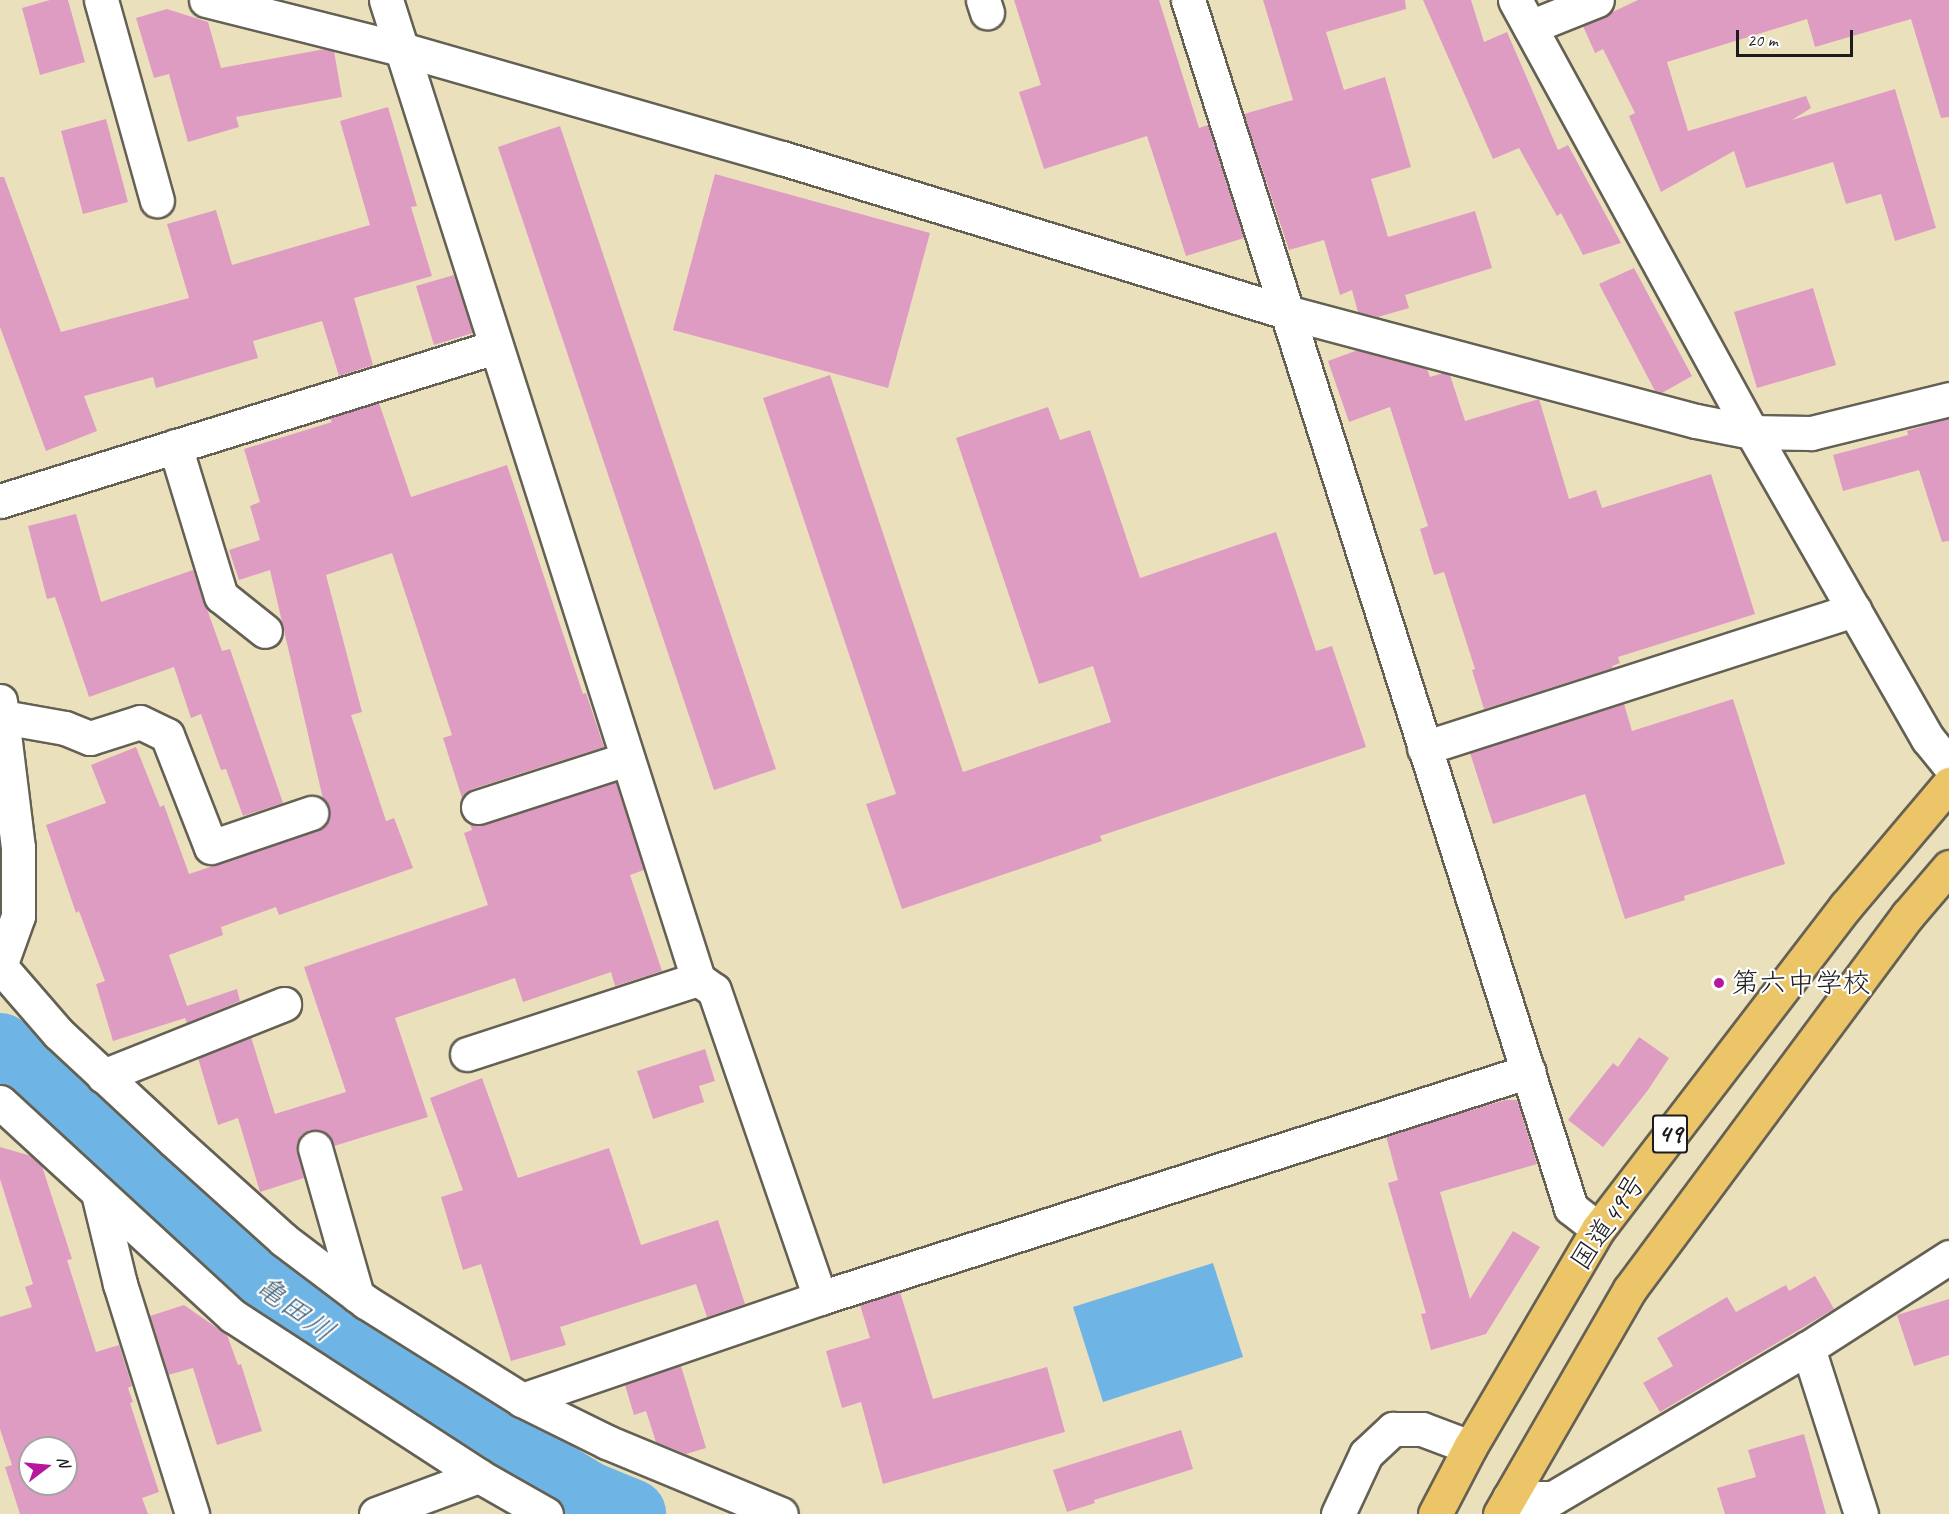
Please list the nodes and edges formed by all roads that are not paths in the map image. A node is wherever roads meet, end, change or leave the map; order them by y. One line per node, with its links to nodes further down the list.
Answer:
1 (100, 0): 8 (street)
2 (206, 0): 7 (street)
3 (386, 0): 7 (street)
4 (1188, 0): 9 (street)
5 (1597, 0): 6 (street)
6 (1522, 13): 12 (street)
7 (401, 50): 9 (street); 10 (street)
8 (157, 200)
9 (1286, 312): 12 (street); 18 (street)
10 (495, 347): 13 (street); 19 (street)
11 (1949, 399): 12 (street)
12 (1752, 432): 15 (street)
13 (175, 446): 14 (street); 16 (street)
14 (0, 501)
15 (1854, 610): 18 (street); 20 (street)
16 (265, 631)
17 (2, 709): 23 (street); 25 (street)
18 (1424, 748): 29 (street)
19 (627, 759): 22 (street); 26 (street)
20 (1949, 765)
21 (1949, 784): 34 (highway, 国道49号 / 49)
22 (478, 807)
23 (311, 813)
24 (1949, 867): 42 (highway, 国道49号 / 49)
25 (0, 966): 30 (street)
26 (698, 979): 28 (street); 37 (street)
27 (284, 1004): 30 (street)
28 (468, 1054)
29 (1529, 1071): 34 (street); 37 (street)
30 (103, 1076): 36 (street)
31 (0, 1102): 33 (street)
32 (315, 1148): 36 (street)
33 (98, 1193): 41 (street); 43 (street)
34 (1598, 1229): 40 (highway, 国道49号 / 49)
35 (1949, 1257): 38 (street)
36 (357, 1294): 39 (street)
37 (820, 1299): 39 (street)
38 (1808, 1348): 42 (street); 49 (street)
39 (522, 1400): 46 (street)
40 (1470, 1447): 47 (street); 48 (highway, 国道49号 / 49)
41 (479, 1476): 44 (street); 45 (street)
42 (1504, 1506)
43 (192, 1514)
44 (376, 1514)
45 (546, 1514)
46 (781, 1514)
47 (1338, 1514)
48 (1435, 1514)
49 (1860, 1514)

